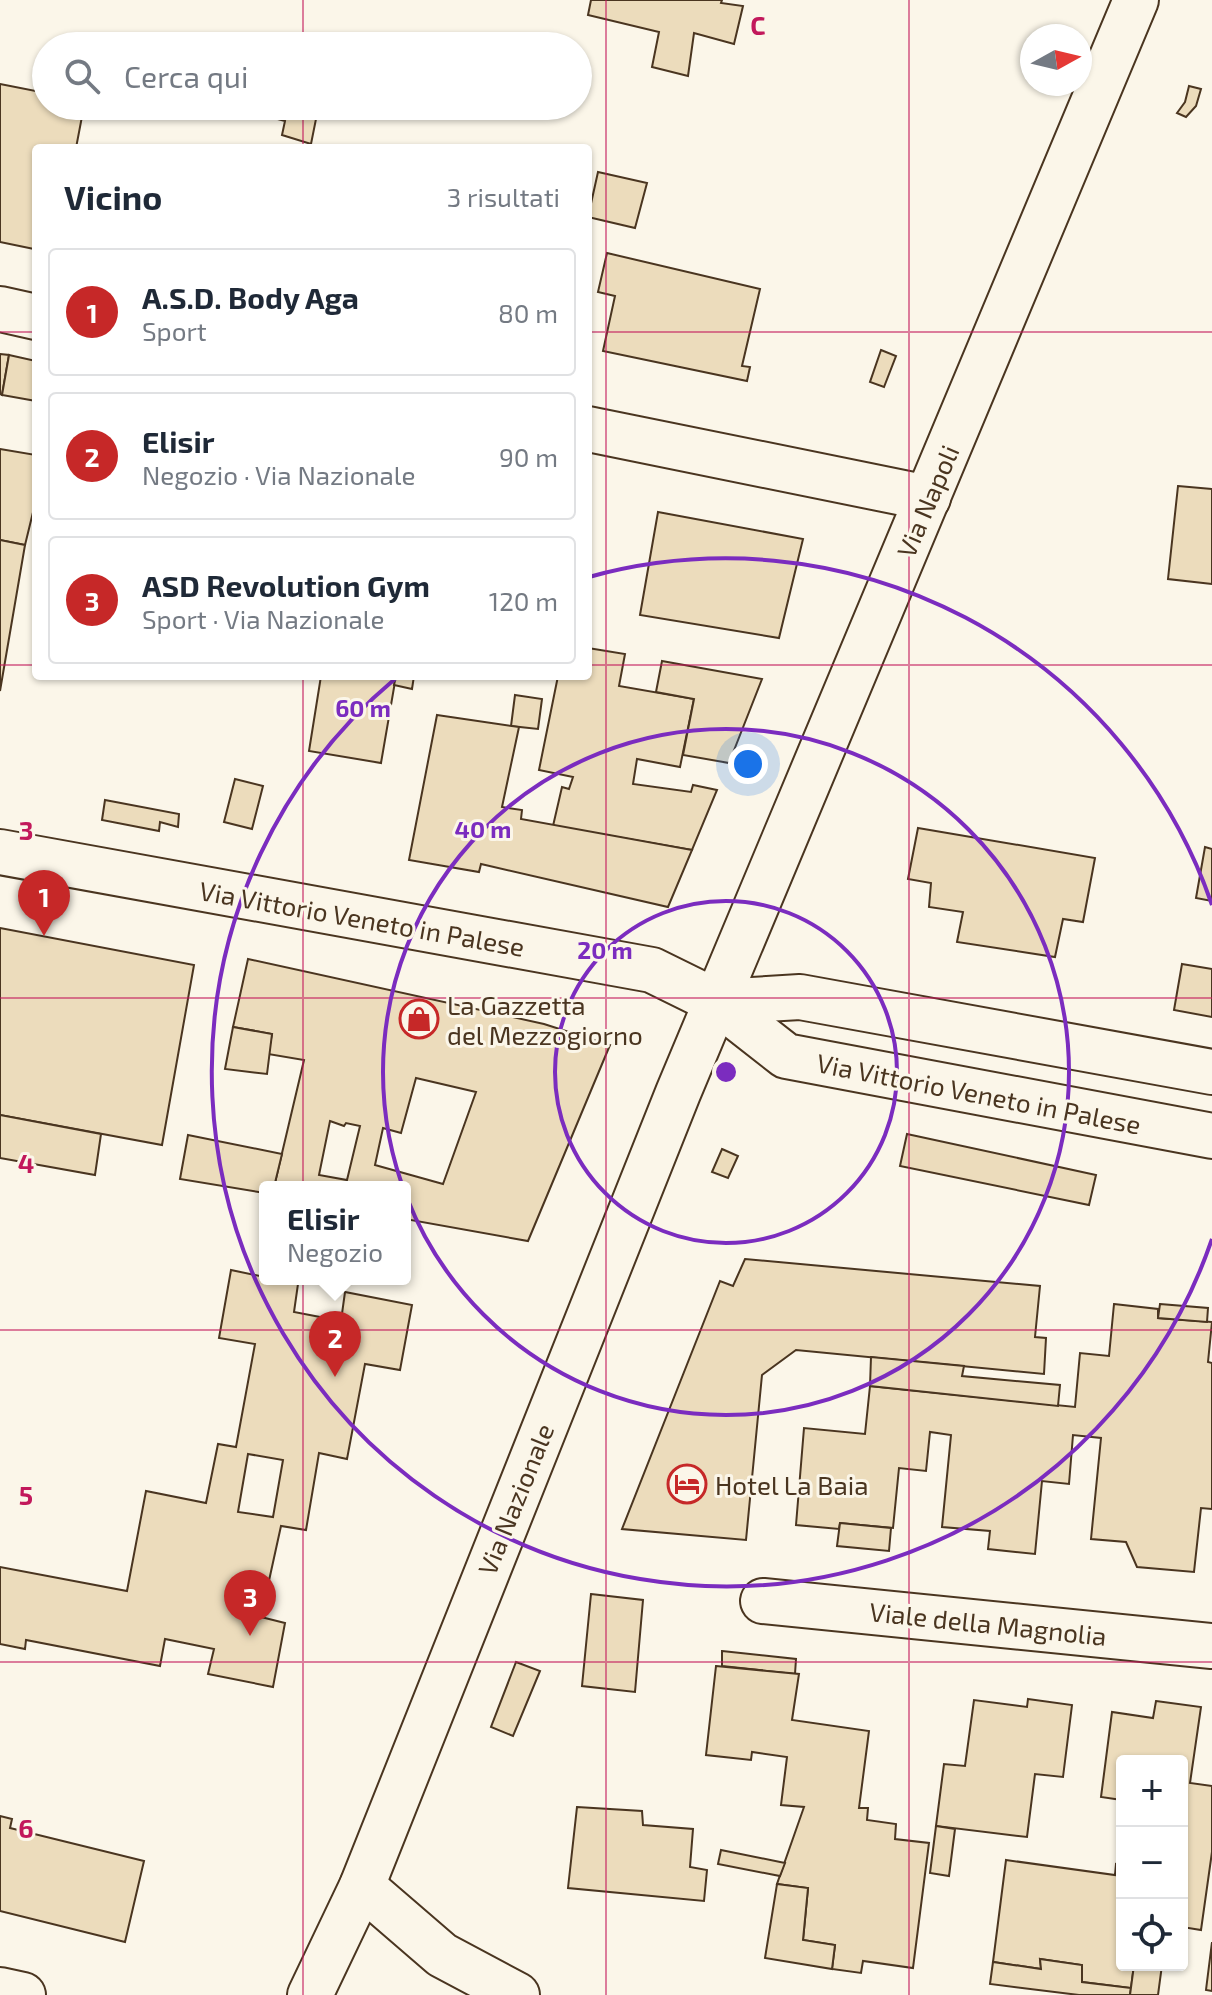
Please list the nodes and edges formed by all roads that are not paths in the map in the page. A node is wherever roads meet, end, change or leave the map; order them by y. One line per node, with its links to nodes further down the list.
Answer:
1 (1136, 0): 5 (street, Via Napoli)
2 (0, 309): 3 (street)
3 (32, 316)
4 (592, 430): 5 (street)
5 (928, 498): 7 (street, Via Napoli)
6 (0, 852): 7 (street, Via Vittorio Veneto in Palese)
7 (717, 1002): 8 (street, Via Vittorio Veneto in Palese); 9 (street, Via Vittorio Veneto in Palese); 12 (street, Via Nazionale)
8 (1212, 1072)
9 (1212, 1136)
10 (763, 1601): 11 (street, Viale della Magnolia)
11 (1212, 1646)
12 (362, 1886): 15 (street, Via Nazionale); 16 (street)
13 (0, 1990): 14 (street)
14 (23, 1995)
15 (310, 1995)
16 (517, 1995)

